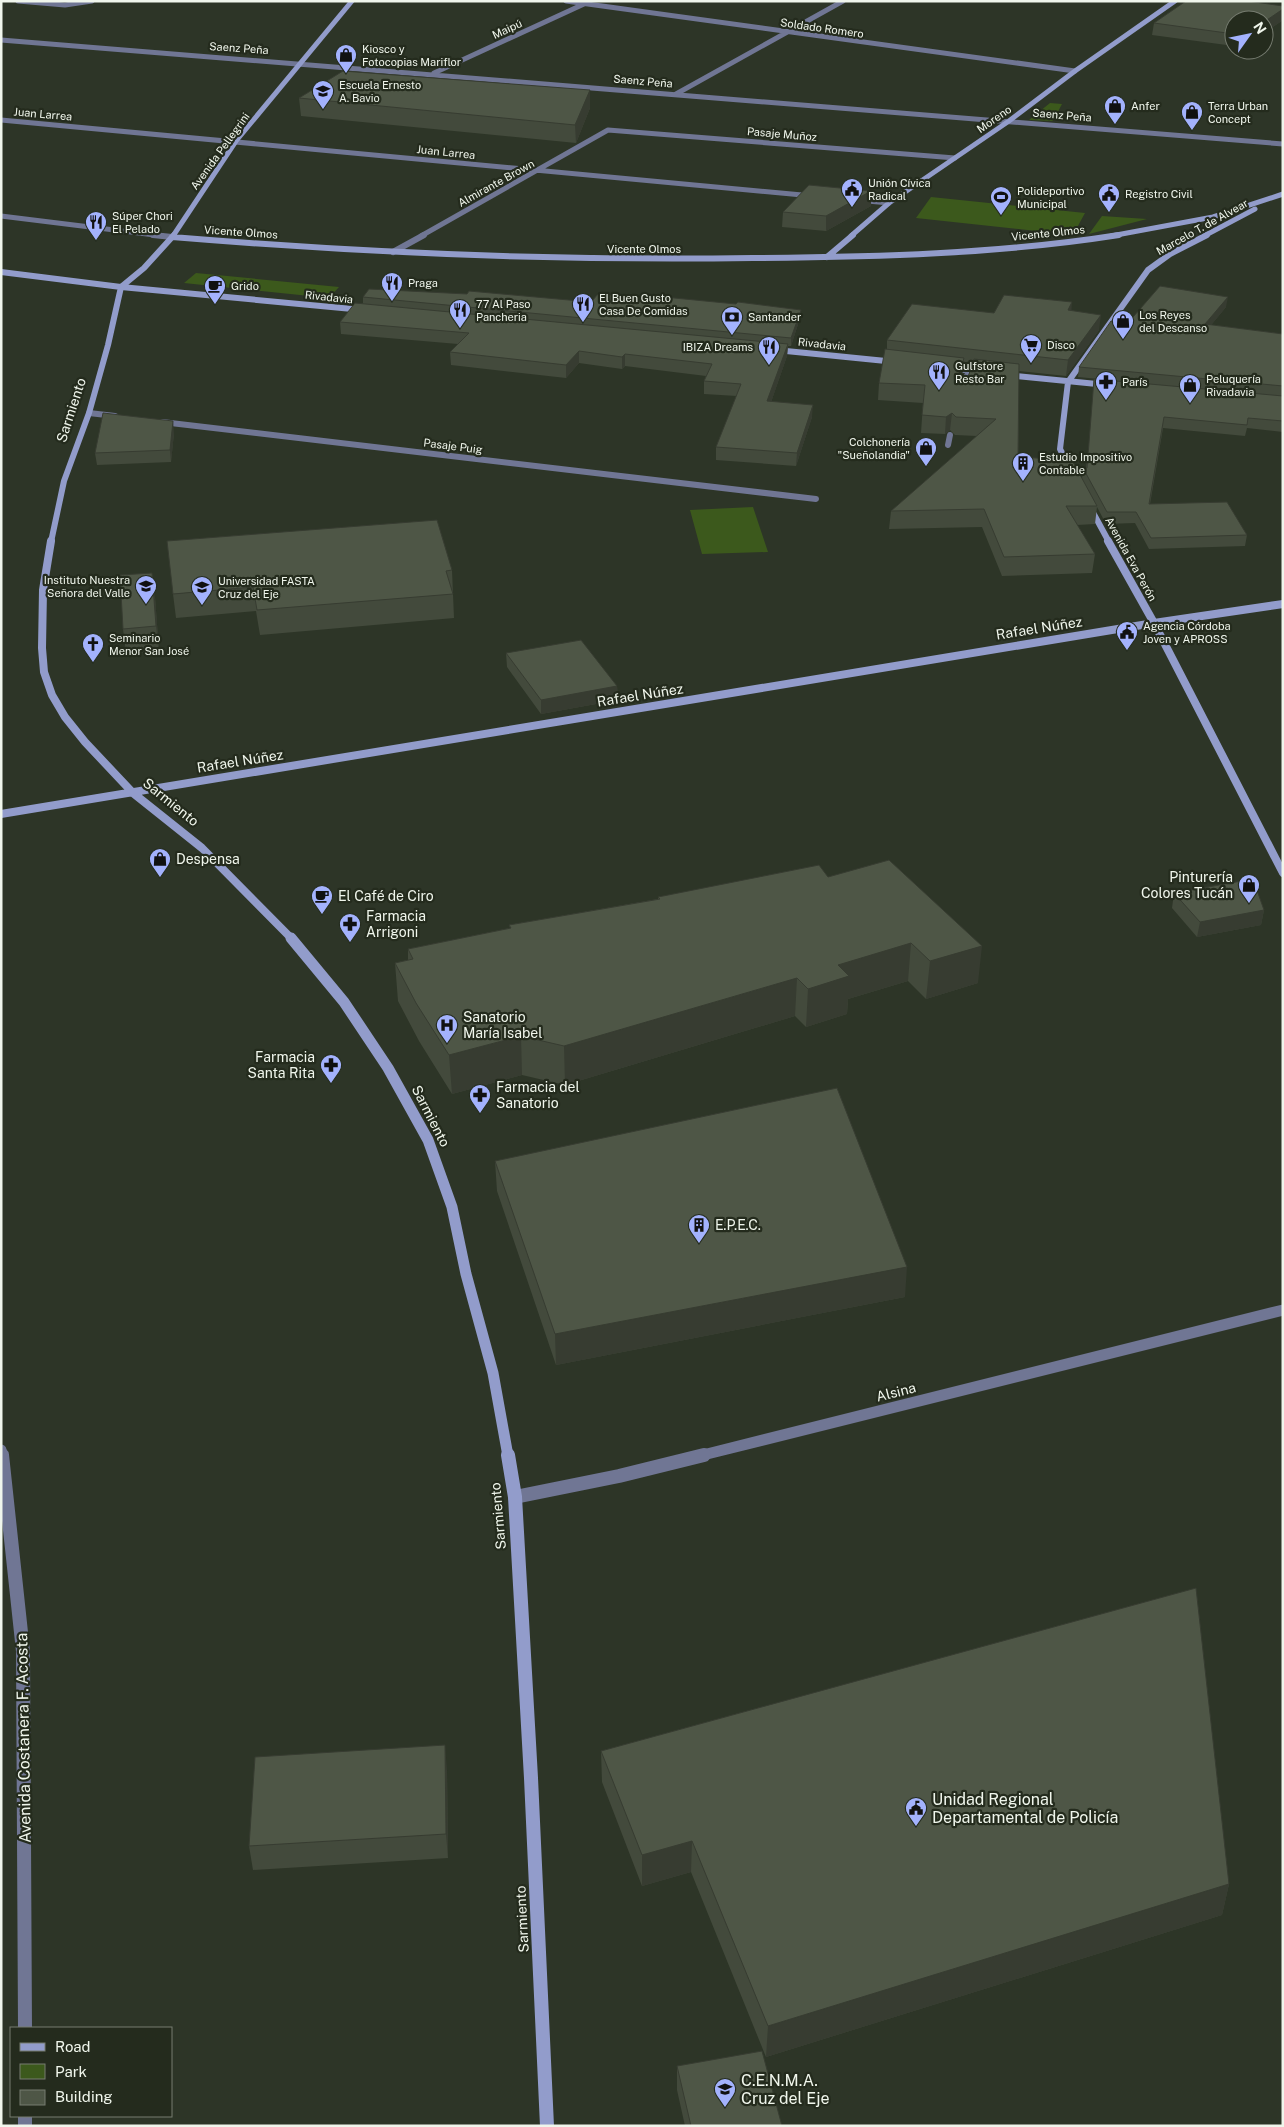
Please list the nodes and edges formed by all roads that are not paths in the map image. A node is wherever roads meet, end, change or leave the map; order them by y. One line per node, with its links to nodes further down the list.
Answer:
1 (18, 1): 2 (street)
2 (92, 1)
3 (352, 1): 11 (street, Avenida Pellegrini)
4 (566, 1): 8 (street, Soldado Romero)
5 (590, 1): 8 (street, Maipú)
6 (842, 1): 9 (street)
7 (1175, 1): 12 (street, Moreno)
8 (584, 4): 9 (street, Soldado Romero); 13 (street, Maipú)
9 (785, 32): 12 (street, Soldado Romero); 14 (street)
10 (1, 40): 11 (street, Saenz Peña)
11 (300, 63): 13 (street, Saenz Peña); 18 (street, Avenida Pellegrini)
12 (1075, 71): 16 (street, Moreno)
13 (432, 74): 14 (street, Saenz Peña)
14 (676, 94): 16 (street, Saenz Peña)
15 (1, 120): 18 (street, Juan Larrea)
16 (1009, 121): 19 (street, Saenz Peña); 20 (street, Moreno)
17 (608, 130): 20 (street, Pasaje Muñoz); 21 (street, Almirante Brown)
18 (236, 141): 21 (street, Juan Larrea); 27 (street, Avenida Pellegrini)
19 (1283, 144)
20 (955, 158): 25 (street, Moreno)
21 (538, 171): 23 (street, Juan Larrea); 28 (street, Almirante Brown)
22 (1283, 194): 29 (street, Vicente Olmos); 39 (street, Marcelo T. de Alvear)
23 (821, 196)
24 (850, 199): 25 (street)
25 (889, 203): 29 (street, Moreno)
26 (1, 216): 27 (street, Vicente Olmos)
27 (172, 236): 28 (street, Vicente Olmos); 31 (street, Avenida Pellegrini)
28 (393, 252): 29 (street, Vicente Olmos)
29 (827, 257)
30 (1, 272): 31 (street, Rivadavia)
31 (121, 287): 32 (street, Rivadavia); 42 (street, Sarmiento)
32 (368, 311)
33 (764, 349): 34 (street, Rivadavia)
34 (901, 363)
35 (940, 367): 36 (street)
36 (969, 370): 37 (street); 41 (street)
37 (988, 373)
38 (998, 374): 39 (street)
39 (1068, 382): 40 (street); 47 (street)
40 (1116, 386)
41 (961, 395)
42 (88, 413): 43 (street); 52 (street, Sarmiento)
43 (128, 418)
44 (157, 421): 48 (street, Pasaje Puig)
45 (950, 435): 46 (street)
46 (948, 445)
47 (1078, 484)
48 (816, 499)
49 (1087, 501): 51 (street, Avenida Eva Perón)
50 (1283, 604): 51 (street, Rafael Núñez)
51 (1154, 623): 52 (street, Rafael Núñez); 54 (street, Avenida Eva Perón)
52 (133, 793): 53 (street, Rafael Núñez); 57 (street, Sarmiento)
53 (1, 814)
54 (1283, 873)
55 (1283, 1310): 57 (street, Alsina)
56 (1, 1450): 58 (street, Avenida Costanera F. Acosta)
57 (515, 1497): 59 (street, Sarmiento)
58 (25, 2027)
59 (547, 2126)

